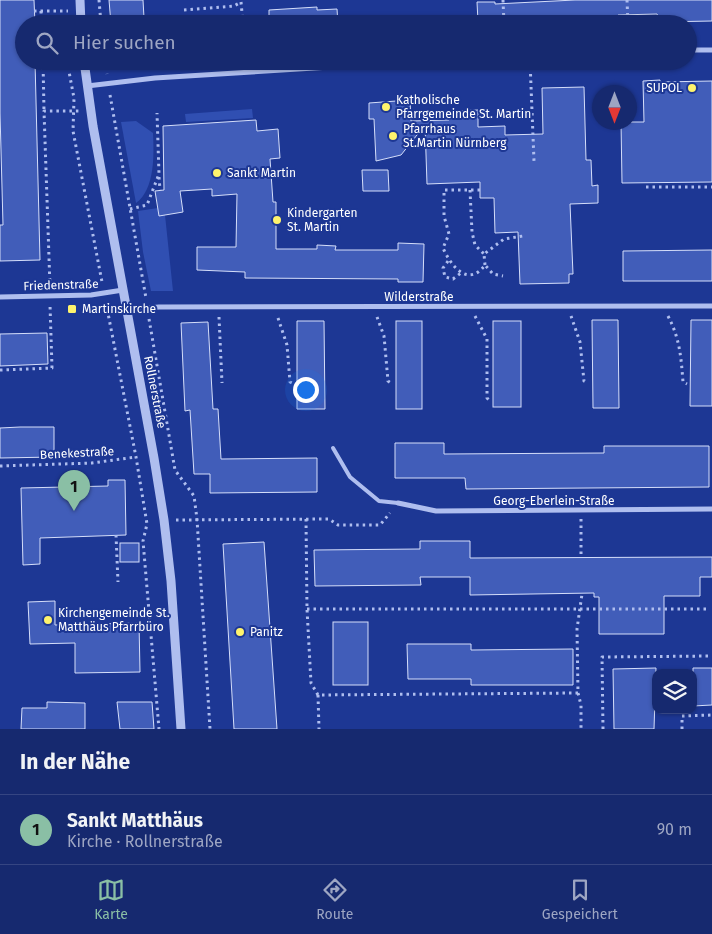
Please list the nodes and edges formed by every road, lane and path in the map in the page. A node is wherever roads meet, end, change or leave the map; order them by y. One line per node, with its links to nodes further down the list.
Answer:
1 (80, 0): 11 (street)
2 (99, 0): 12 (path)
3 (503, 0): 14 (path)
4 (627, 0): 15 (path)
5 (241, 1): 6 (path); 13 (path)
6 (184, 10)
7 (34, 11): 8 (path)
8 (41, 11): 9 (path); 10 (path)
9 (68, 11)
10 (41, 15)
11 (81, 15)
12 (100, 15)
13 (242, 15)
14 (504, 15)
15 (628, 15)
16 (697, 50): 17 (street)
17 (712, 50)
18 (43, 70): 27 (path)
19 (69, 70): 28 (path)
20 (85, 70): 25 (street, Rollnerstraße)
21 (106, 70): 24 (path)
22 (296, 70): 24 (street)
23 (530, 70): 30 (path)
24 (108, 83): 25 (street); 37 (path)
25 (87, 86): 26 (street, Rollnerstraße)
26 (90, 110): 28 (path); 44 (street, Rollnerstraße)
27 (44, 111): 28 (path); 46 (path)
28 (72, 112): 45 (path)
29 (157, 113): 31 (path)
30 (534, 161)
31 (159, 174): 34 (path); 37 (path)
32 (646, 187): 33 (path)
33 (712, 187)
34 (160, 190)
35 (470, 190): 36 (path); 39 (path); 40 (path)
36 (480, 190)
37 (130, 209): 54 (path)
38 (524, 236): 39 (path)
39 (484, 254): 41 (path)
40 (448, 261): 42 (path); 42 (path)
41 (485, 265): 42 (path); 43 (path)
42 (461, 273)
43 (503, 276)
44 (123, 290): 45 (street, Friedenstraße); 56 (street, Rollnerstraße)
45 (104, 294): 46 (street, Friedenstraße); 66 (path)
46 (50, 296): 47 (street, Friedenstraße)
47 (0, 297)
48 (566, 306): 49 (street, Wilderstraße); 53 (street, Wilderstraße); 59 (path)
49 (664, 306): 50 (street, Wilderstraße); 63 (path)
50 (712, 306)
51 (275, 307): 52 (street, Wilderstraße); 55 (street, Wilderstraße); 61 (path)
52 (373, 307): 53 (street, Wilderstraße); 62 (path)
53 (470, 307): 64 (path)
54 (148, 308): 55 (street, Wilderstraße); 56 (street, Wilderstraße); 74 (path)
55 (218, 308): 60 (path)
56 (127, 310): 67 (street, Rollnerstraße)
57 (51, 321): 58 (path)
58 (0, 370)
59 (588, 383)
60 (222, 384)
61 (294, 384)
62 (391, 384)
63 (687, 384)
64 (491, 402)
65 (332, 448): 69 (lane)
66 (136, 457): 67 (path, Benekestraße); 68 (path, Benekestraße); 86 (path)
67 (154, 458): 73 (street, Rollnerstraße)
68 (0, 466)
69 (398, 502): 71 (street, Georg-Eberlein-Straße); 72 (path)
70 (712, 509): 71 (street, Georg-Eberlein-Straße)
71 (581, 511): 76 (path)
72 (306, 519): 74 (path); 79 (path)
73 (164, 520): 74 (path); 87 (street, Rollnerstraße)
74 (197, 520): 88 (path)
75 (116, 535): 77 (path)
76 (581, 558)
77 (118, 582)
78 (582, 594): 81 (path)
79 (307, 609): 81 (path); 84 (path)
80 (708, 609): 81 (path)
81 (580, 610): 83 (path)
82 (712, 656): 91 (path)
83 (578, 693): 84 (path); 90 (path)
84 (318, 695): 89 (path)
85 (712, 715): 92 (path)
86 (159, 729)
87 (181, 729)
88 (210, 729)
89 (319, 729)
90 (581, 729)
91 (603, 729)
92 (682, 729)

